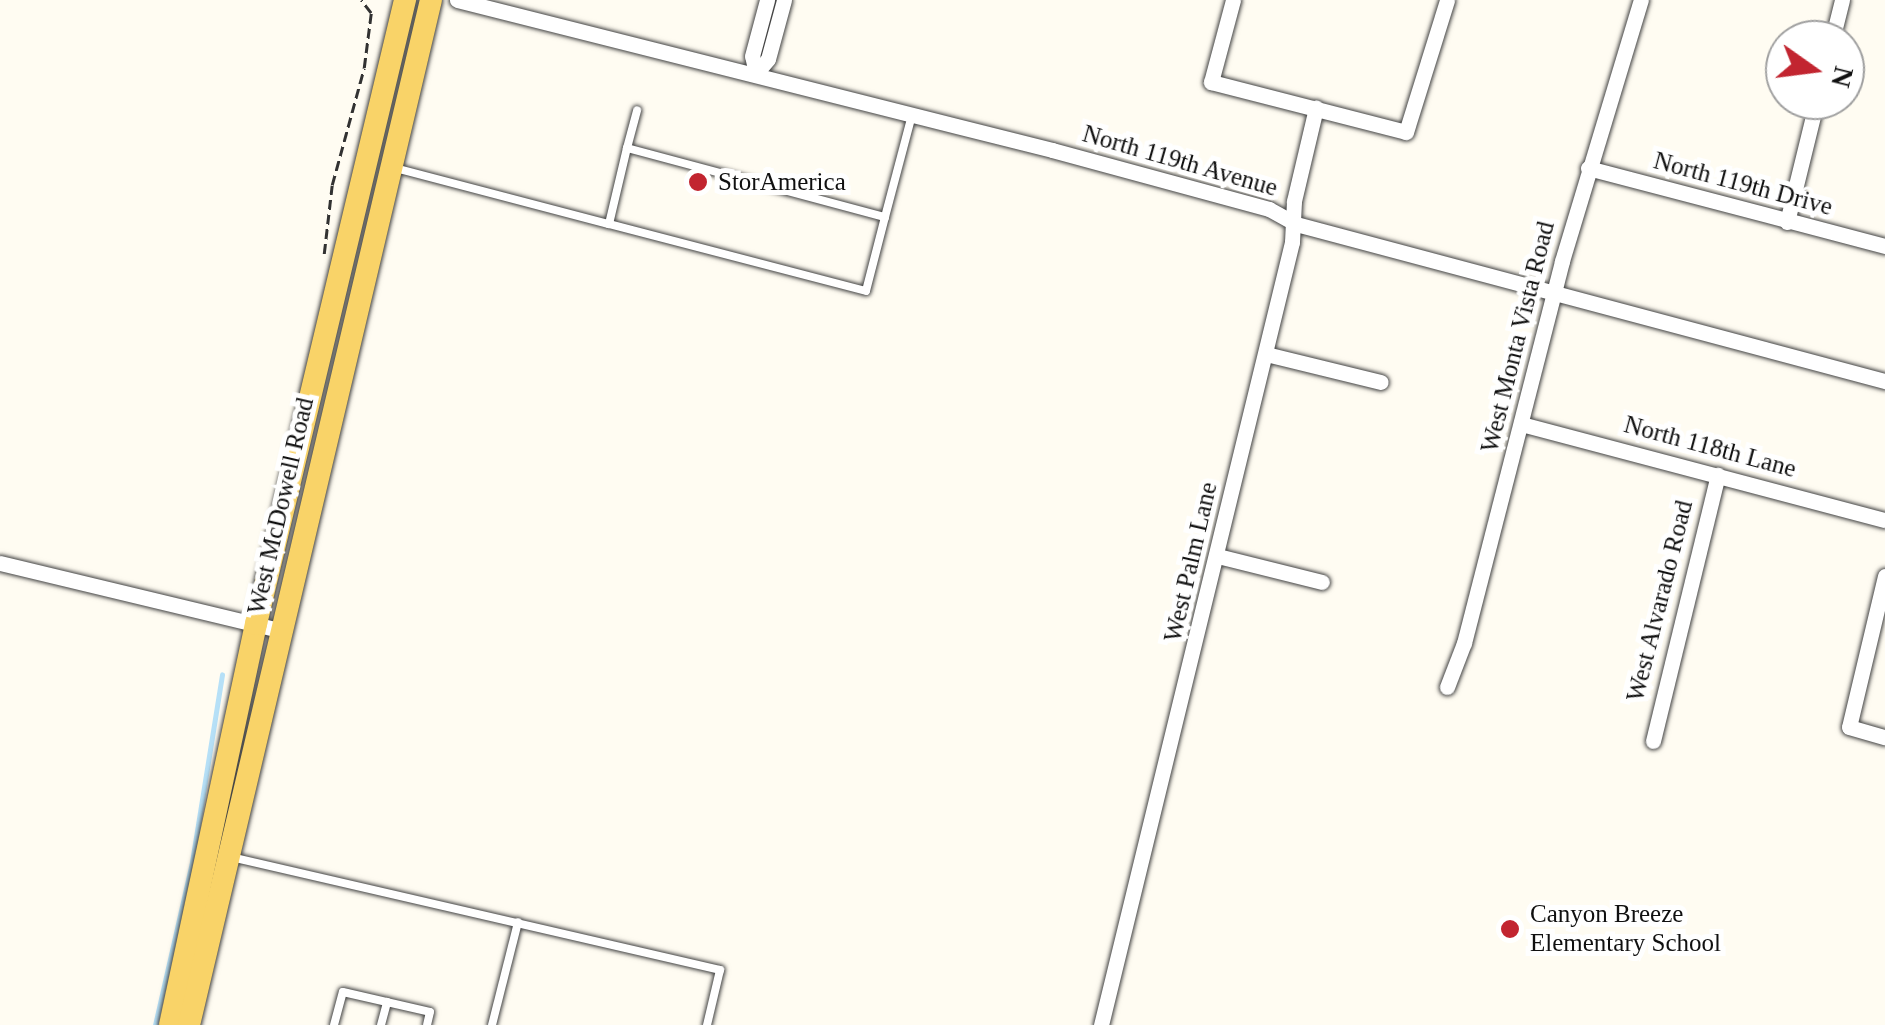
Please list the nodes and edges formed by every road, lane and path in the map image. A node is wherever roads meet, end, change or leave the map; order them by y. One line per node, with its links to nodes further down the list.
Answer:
1 (362, 0): 23 (path)
2 (405, 0): 35 (main road, West McDowell Road)
3 (431, 0): 16 (main road, West McDowell Road)
4 (457, 0): 10 (street, North 119th Avenue)
5 (767, 0): 10 (street)
6 (784, 0): 10 (street)
7 (1233, 0): 11 (street)
8 (1446, 0): 11 (street)
9 (1641, 0): 17 (street, West Monta Vista Road)
10 (756, 74): 13 (street, North 119th Avenue)
11 (1316, 108): 21 (street, West Palm Lane)
12 (637, 110): 15 (lane)
13 (912, 115): 18 (lane); 21 (street, North 119th Avenue)
14 (1812, 120): 19 (street)
15 (628, 148): 18 (lane); 20 (lane)
16 (390, 167): 20 (lane); 36 (main road, West McDowell Road)
17 (1588, 168): 19 (street, North 119th Drive); 24 (street, West Monta Vista Road)
18 (885, 217): 20 (lane)
19 (1786, 222): 22 (street, North 119th Drive)
20 (609, 224)
21 (1296, 224): 24 (street, North 119th Avenue); 25 (street, West Palm Lane)
22 (1885, 246)
23 (321, 266)
24 (1553, 294): 27 (street, North 119th Avenue); 28 (street, West Monta Vista Road)
25 (1266, 354): 26 (street); 31 (street, West Palm Lane)
26 (1381, 382)
27 (1885, 382)
28 (1521, 424): 29 (street, North 118th Lane); 37 (street, West Monta Vista Road)
29 (1718, 475): 30 (street, North 118th Lane); 39 (street, West Alvarado Road)
30 (1885, 520)
31 (1218, 556): 34 (street); 50 (street, West Palm Lane)
32 (0, 563): 35 (street)
33 (1885, 576): 38 (street)
34 (1322, 582)
35 (256, 624): 36 (street); 43 (main road, West McDowell Road)
36 (279, 630): 40 (main road, West McDowell Road)
37 (1447, 687)
38 (1885, 737)
39 (1653, 741)
40 (226, 856): 41 (lane); 44 (main road, West McDowell Road)
41 (518, 922): 48 (lane); 49 (lane)
42 (387, 1002): 45 (lane); 46 (lane); 47 (lane)
43 (170, 1025)
44 (189, 1025)
45 (334, 1025)
46 (381, 1025)
47 (427, 1025)
48 (492, 1025)
49 (707, 1025)
50 (1101, 1025)

